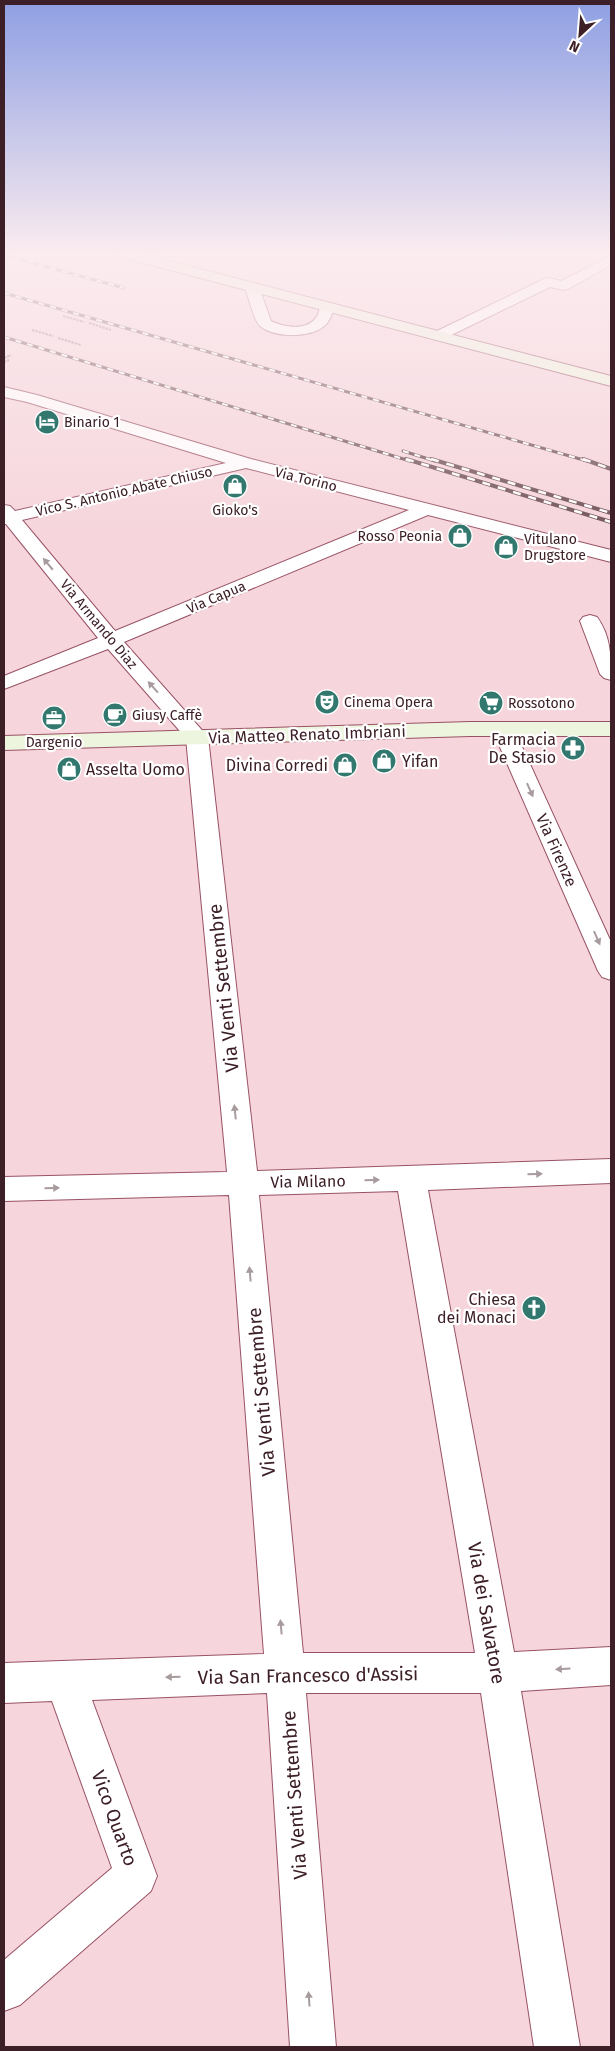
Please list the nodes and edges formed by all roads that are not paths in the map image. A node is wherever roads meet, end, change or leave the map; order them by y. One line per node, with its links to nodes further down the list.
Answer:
1 (483, 348): 2 (street)
2 (611, 381)
3 (4, 392): 4 (street, Via Torino)
4 (245, 463): 5 (street, Via Torino); 6 (street, Vico S. Antonio Abate Chiuso)
5 (427, 509): 7 (street, Via Torino); 9 (street, Via Capua)
6 (6, 516): 9 (street, Via Armando Diaz, one-way to 6)
7 (611, 556)
8 (590, 622): 10 (street)
9 (111, 640): 11 (street, Via Capua); 14 (street, Via Armando Diaz, one-way to 9)
10 (611, 674)
11 (4, 683)
12 (503, 729): 13 (street, Via Matteo Renato Imbriani); 14 (street, Via Matteo Renato Imbriani); 16 (street, Via Firenze, one-way to 16)
13 (611, 729)
14 (198, 737): 15 (street, Via Matteo Renato Imbriani); 19 (street, Via Venti Settembre, one-way to 14)
15 (4, 743)
16 (611, 971)
17 (611, 1171): 18 (street, Via Milano, one-way to 17)
18 (411, 1179): 19 (street, Via Milano, one-way to 18); 23 (street, Via dei Salvatore)
19 (242, 1183): 20 (street, Via Milano, one-way to 19); 22 (street, Via Venti Settembre, one-way to 19)
20 (4, 1189)
21 (611, 1666): 23 (street, Via San Francesco d'Assisi, one-way to 23)
22 (285, 1673): 23 (street, Via San Francesco d'Assisi); 24 (street, Via San Francesco d'Assisi, one-way to 24); 27 (street, Via Venti Settembre, one-way to 22)
23 (498, 1673): 28 (street, Via dei Salvatore)
24 (65, 1681): 25 (street, Via San Francesco d'Assisi); 26 (street, Vico Quarto)
25 (4, 1683)
26 (4, 1989)
27 (313, 2047)
28 (557, 2047)

